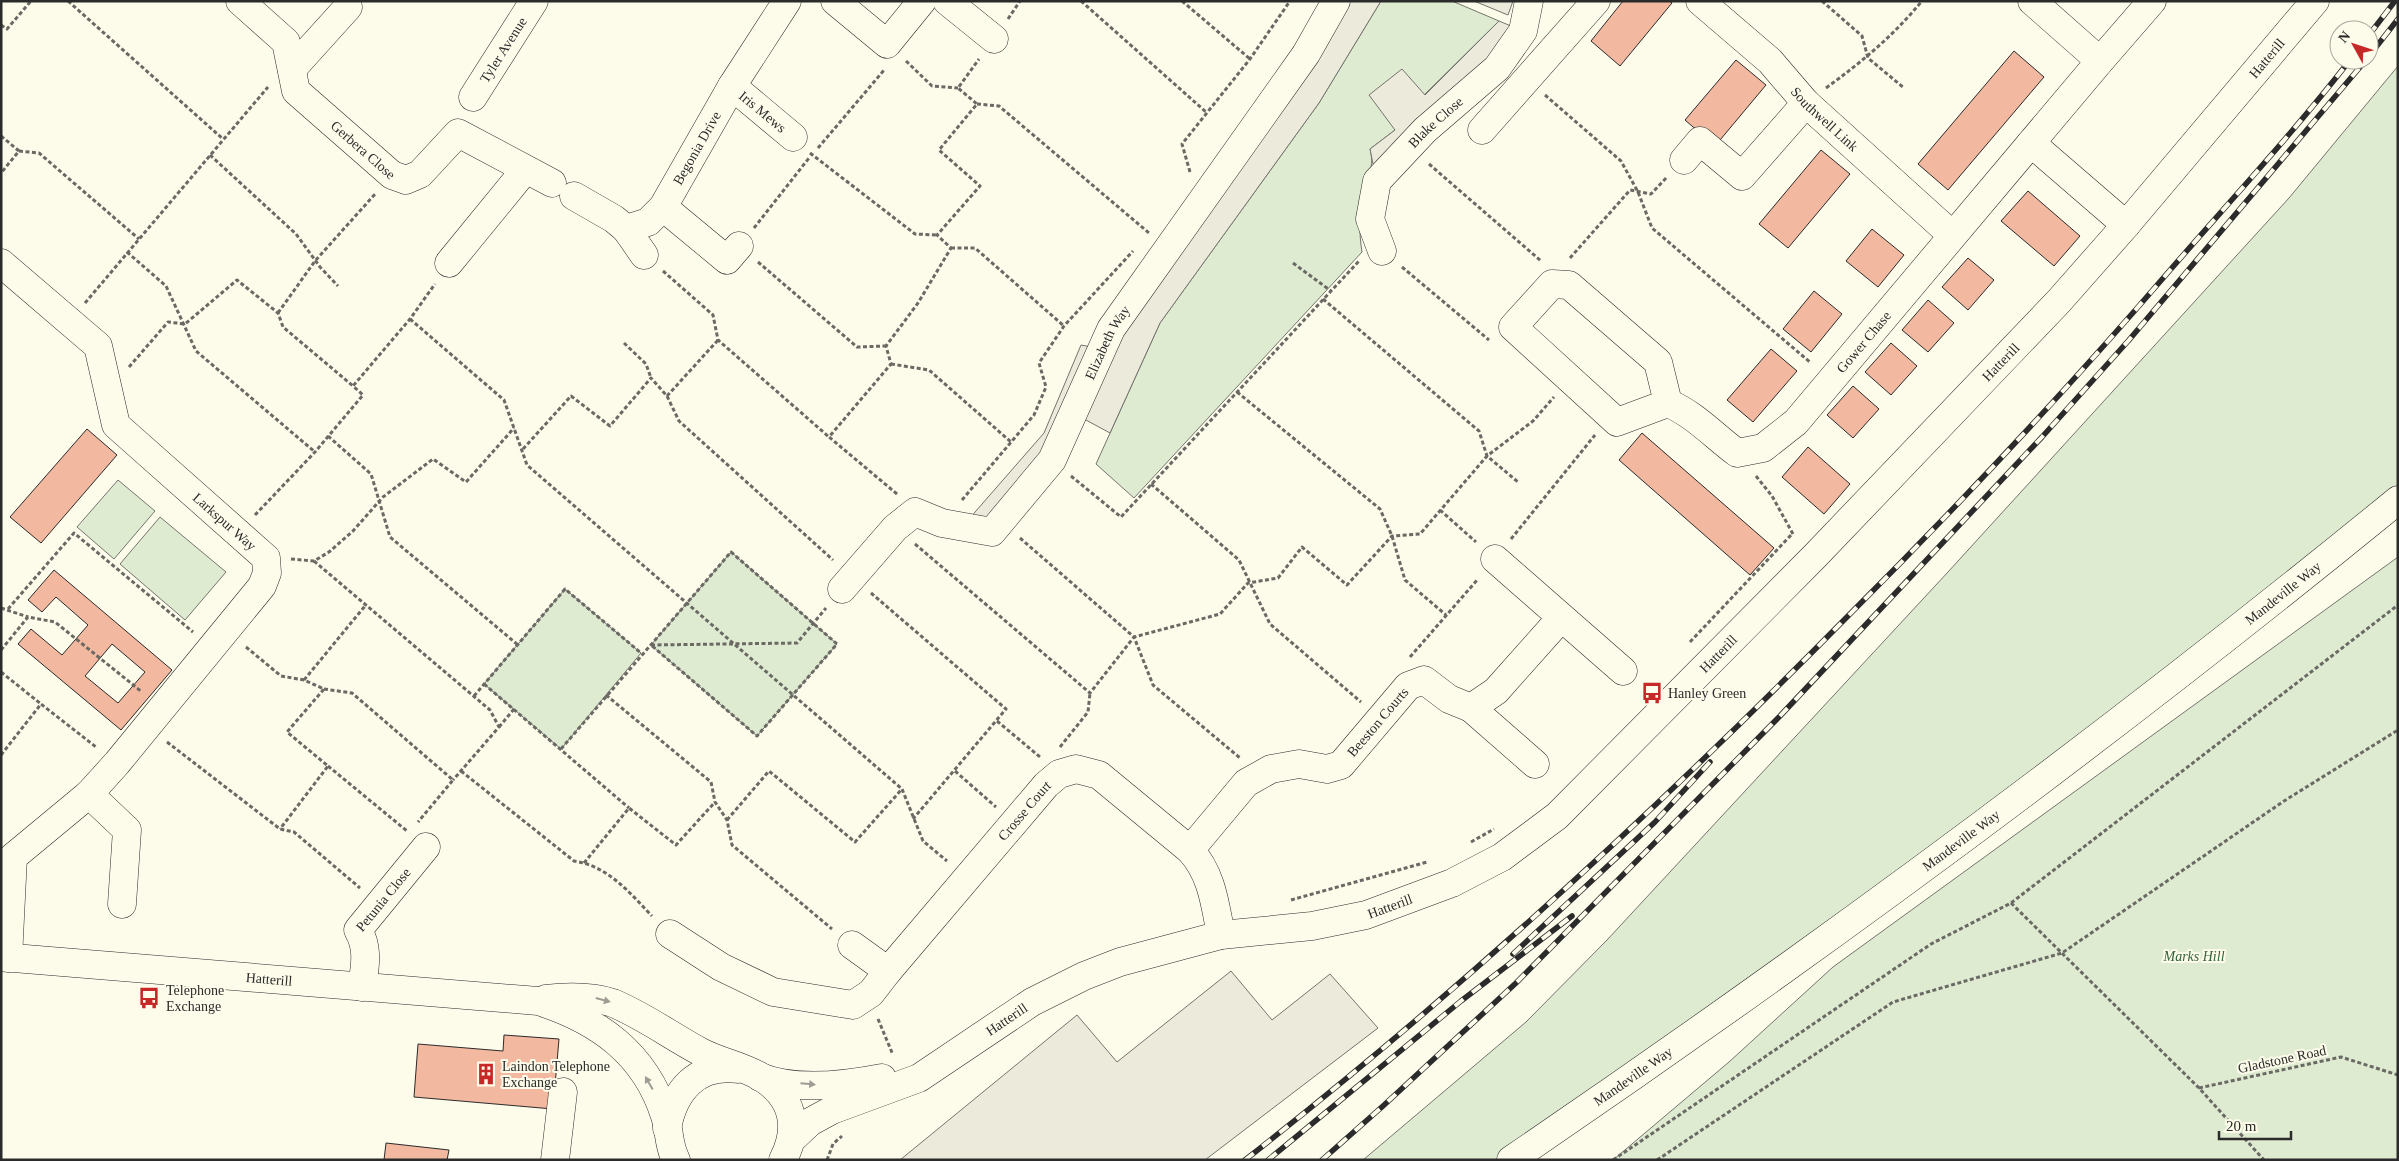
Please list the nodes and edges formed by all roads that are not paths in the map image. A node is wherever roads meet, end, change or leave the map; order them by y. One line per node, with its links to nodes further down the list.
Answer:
1 (240, 1): 18 (street)
2 (534, 1): 21 (street, Tyler Avenue)
3 (787, 1): 20 (street, Begonia Drive)
4 (835, 1): 5 (street)
5 (922, 1)
6 (947, 1): 17 (street)
7 (1336, 1): 40 (street, Elizabeth Way)
8 (1529, 1): 32 (street, Blake Close)
9 (1541, 1): 10 (street)
10 (1550, 1)
11 (1596, 1): 23 (street)
12 (1700, 1): 22 (street, Southwell Link)
13 (2032, 1): 19 (street)
14 (2152, 1): 19 (street, Gower Chase)
15 (2315, 1): 29 (street, Hatterill)
16 (348, 7): 18 (street)
17 (994, 39)
18 (289, 58): 27 (street, Gerbera Close)
19 (2100, 60): 24 (street, Gower Chase)
20 (732, 86): 25 (street, Iris Mews); 28 (street, Begonia Drive)
21 (473, 97)
22 (1806, 103): 26 (street); 31 (street, Southwell Link)
23 (1482, 130)
24 (2031, 144): 29 (street); 31 (street, Gower Chase)
25 (803, 146)
26 (1684, 160)
27 (525, 170): 30 (street, Gerbera Close); 36 (street)
28 (663, 206): 30 (street, Begonia Drive); 33 (street)
29 (2126, 225): 51 (street, Hatterill)
30 (626, 229): 34 (street)
31 (1952, 235): 37 (street, Gower Chase)
32 (1380, 245)
33 (739, 246)
34 (644, 255)
35 (1, 263): 45 (street, Larkspur Way)
36 (449, 263)
37 (1668, 402): 37 (street)
38 (2398, 500): 63 (street, Mandeville Way)
39 (1495, 559): 41 (street)
40 (847, 583)
41 (1561, 618): 42 (street); 43 (street)
42 (1623, 670)
43 (1471, 708): 44 (street); 47 (street, Beeston Courts)
44 (1535, 764)
45 (89, 794): 48 (street, Larkspur Way); 49 (street)
46 (426, 847): 55 (street, Petunia Close)
47 (1190, 850): 51 (street, Crosse Court); 54 (street, Crosse Court)
48 (7, 856): 53 (street, Larkspur Way)
49 (122, 904)
50 (670, 934): 54 (street, Crosse Court)
51 (1221, 935): 57 (street, Hatterill)
52 (852, 945): 54 (street)
53 (4, 958): 55 (street, Hatterill)
54 (888, 972)
55 (362, 987): 56 (street, Hatterill)
56 (538, 1001): 58 (street, Hatterill, one-way to 58); 60 (street, Hatterill, one-way to 56)
57 (956, 1051): 58 (street, Hatterill, one-way to 57); 61 (street, Hatterill)
58 (753, 1074): 60 (street, Hatterill); 61 (street, Hatterill)
59 (563, 1092): 62 (street)
60 (669, 1147)
61 (791, 1153)
62 (555, 1160)
63 (1511, 1160)

